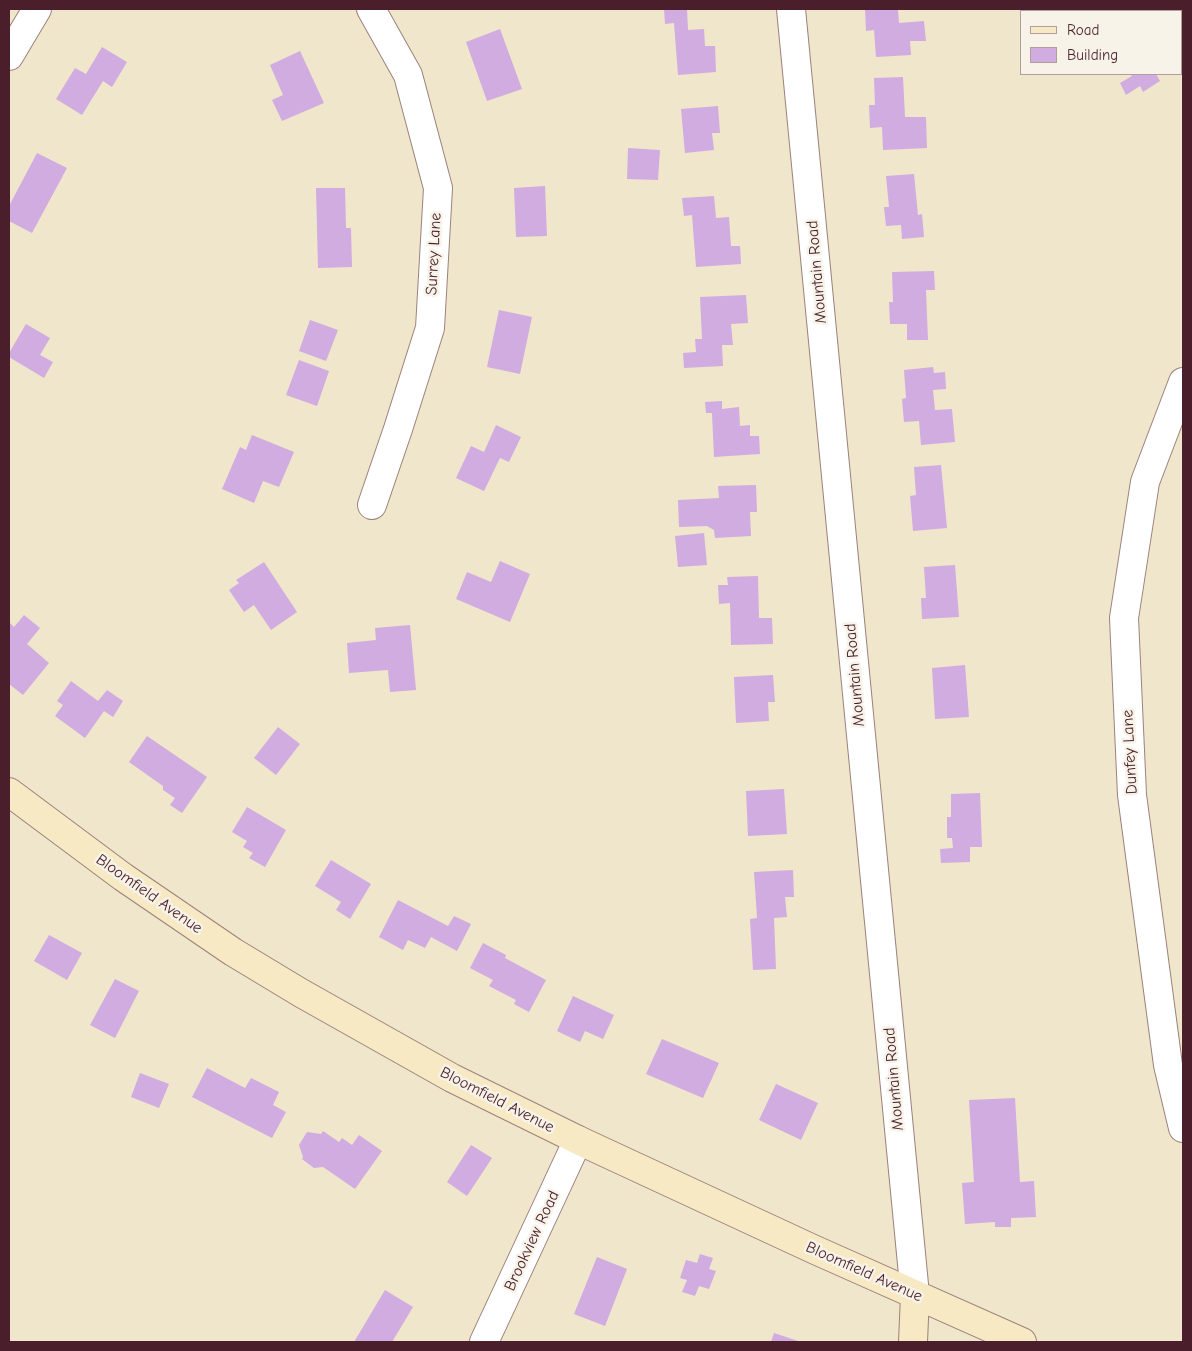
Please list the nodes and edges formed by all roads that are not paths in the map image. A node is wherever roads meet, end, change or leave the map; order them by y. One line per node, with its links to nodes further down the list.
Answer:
1 (37, 9): 4 (street)
2 (370, 9): 6 (street, Surrey Lane)
3 (791, 9): 10 (street, Mountain Road)
4 (9, 56)
5 (1183, 382): 8 (street, Dunfey Lane)
6 (372, 504)
7 (9, 792): 9 (main road, Bloomfield Avenue)
8 (1183, 1128)
9 (578, 1140): 10 (main road, Bloomfield Avenue); 11 (street, Brookview Road)
10 (915, 1295): 12 (main road, Mountain Road); 13 (main road, Bloomfield Avenue)
11 (484, 1342)
12 (913, 1342)
13 (1022, 1342)

